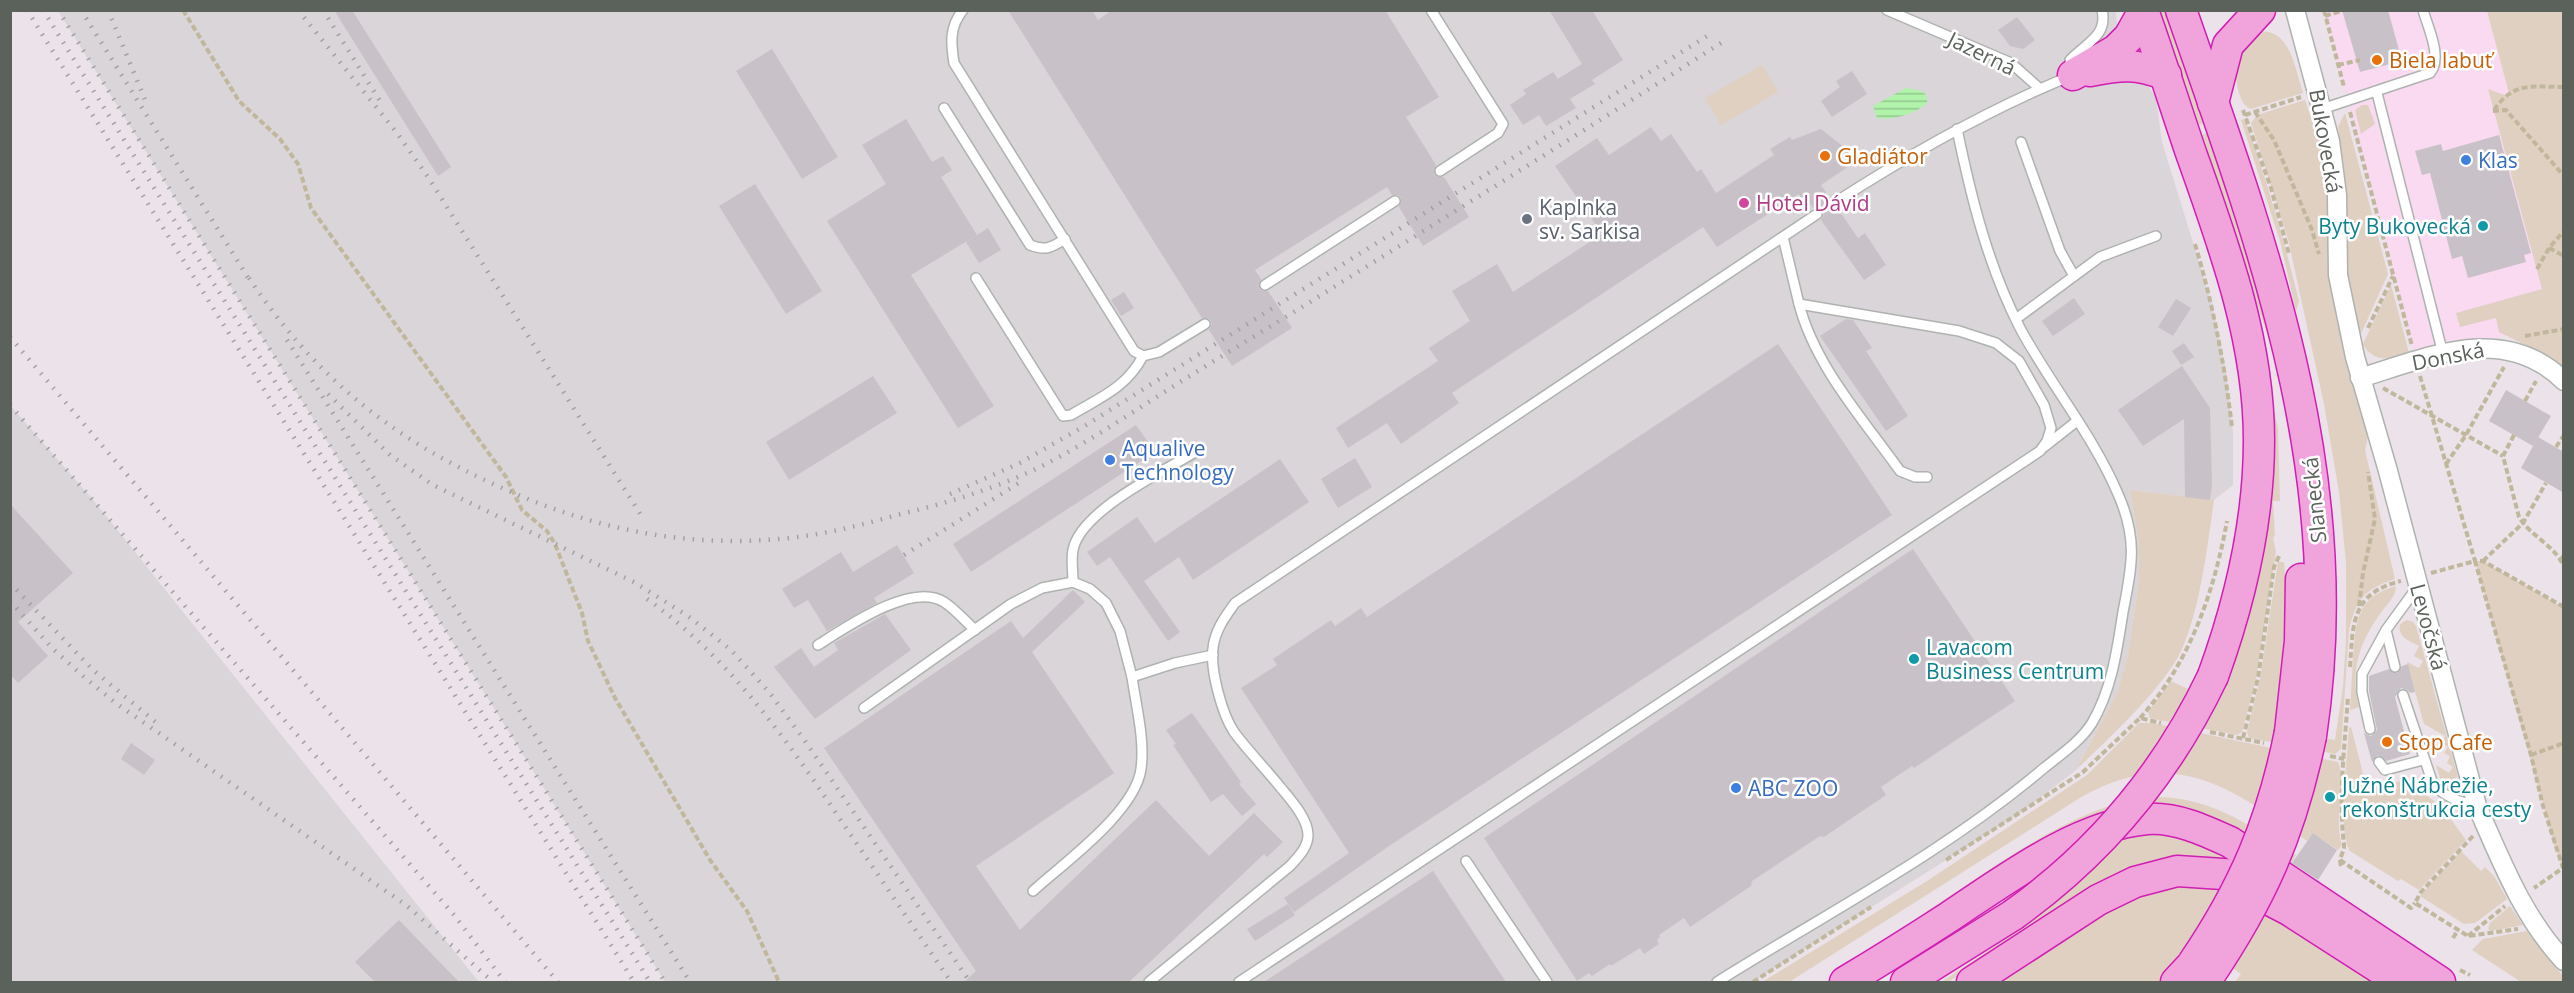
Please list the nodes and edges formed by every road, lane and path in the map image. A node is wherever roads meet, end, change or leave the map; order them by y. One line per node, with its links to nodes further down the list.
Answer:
1 (183, 10): 122 (path)
2 (963, 10): 37 (lane)
3 (1431, 10): 28 (lane)
4 (1887, 10): 19 (lane, Jazerná)
5 (2102, 10): 15 (lane)
6 (2181, 10): 25 (highway, Slanecká)
7 (2260, 10): 25 (highway)
8 (2295, 10): 21 (street, Bukovecká)
9 (2344, 10): 12 (path)
10 (2423, 10): 20 (lane)
11 (2143, 11): 15 (highway); 16 (highway)
12 (2324, 13): 14 (path)
13 (2360, 60): 14 (path)
14 (2338, 65): 17 (path)
15 (2073, 75): 16 (highway); 19 (lane)
16 (2166, 75): 50 (highway)
17 (2343, 84): 21 (path); 22 (path)
18 (2564, 87): 29 (path)
19 (2039, 88): 26 (lane)
20 (2377, 93): 22 (lane); 51 (lane)
21 (2320, 101): 22 (lane); 24 (path); 42 (street, Bukovecká)
22 (2348, 102): 43 (path)
23 (944, 108): 37 (lane)
24 (2255, 112): 25 (path); 40 (path)
25 (2217, 113): 96 (highway, Slanecká)
26 (1957, 129): 31 (lane); 48 (lane)
27 (2021, 142): 44 (lane)
28 (1440, 171)
29 (2564, 176)
30 (1395, 201): 46 (lane)
31 (1834, 203)
32 (1817, 214): 36 (lane)
33 (2564, 231): 38 (path)
34 (2192, 233): 62 (path)
35 (2156, 236): 44 (lane)
36 (1783, 237): 47 (lane); 89 (lane)
37 (1065, 239): 52 (lane)
38 (2549, 248): 39 (path); 41 (path)
39 (2564, 256)
40 (2321, 261)
41 (2537, 269)
42 (2338, 275): 53 (street, Levočská)
43 (2393, 275): 53 (path); 55 (path)
44 (2074, 276): 48 (lane)
45 (976, 278): 52 (lane)
46 (1265, 285)
47 (1799, 304): 68 (lane); 72 (lane)
48 (2016, 319): 61 (lane)
49 (1205, 324): 52 (lane)
50 (2246, 328): 96 (highway); 129 (highway, bridge)
51 (2443, 354): 55 (street, Donská); 58 (street, Donská)
52 (1143, 356)
53 (2355, 357): 57 (street, Levočská)
54 (2502, 361): 63 (path)
55 (2422, 369): 57 (street, Donská); 60 (path)
56 (2538, 377): 59 (path)
57 (2360, 378): 60 (path); 83 (street, Levočská)
58 (2564, 381)
59 (2525, 401)
60 (2431, 415): 63 (path); 71 (path)
61 (2077, 421): 68 (lane); 126 (lane)
62 (2233, 433)
63 (2466, 435): 69 (path); 71 (path)
64 (2514, 435): 69 (path)
65 (2564, 435): 66 (path)
66 (2556, 447)
67 (1197, 451): 82 (lane)
68 (2040, 451): 124 (lane)
69 (2503, 456): 75 (path)
70 (2366, 462): 85 (path)
71 (2446, 464): 79 (path)
72 (1927, 477)
73 (2546, 483): 75 (path)
74 (2228, 516): 94 (path)
75 (2523, 524): 78 (path); 80 (path)
76 (2280, 554): 97 (path)
77 (2564, 555): 78 (path)
78 (2560, 560): 81 (path)
79 (2475, 561): 80 (path); 99 (path)
80 (2483, 561): 84 (path)
81 (2564, 567)
82 (1073, 582): 86 (lane); 91 (lane)
83 (2418, 586): 87 (lane); 104 (street, Levočská)
84 (2564, 607)
85 (2359, 609)
86 (975, 630): 88 (lane); 93 (lane)
87 (2386, 630): 90 (lane); 95 (lane)
88 (818, 645)
89 (1213, 656): 91 (lane); 123 (lane)
90 (2395, 667)
91 (1132, 677): 113 (lane)
92 (2403, 695): 101 (lane)
93 (864, 708)
94 (2140, 718)
95 (2370, 729)
96 (2300, 734): 120 (highway, bridge)
97 (2243, 738)
98 (2564, 742): 99 (path)
99 (2531, 755): 110 (path)
100 (2344, 759): 106 (path)
101 (2423, 760): 102 (lane); 104 (lane)
102 (2379, 762)
103 (2083, 772): 108 (path)
104 (2477, 806): 105 (street, Levočská)
105 (2485, 824): 115 (path); 119 (street, Levočská)
106 (2339, 859): 109 (path); 115 (path)
107 (1466, 861): 125 (lane)
108 (1940, 864)
109 (2341, 866)
110 (2563, 868)
111 (2222, 875): 112 (highway); 121 (highway); 130 (highway)
112 (2284, 878): 128 (highway); 131 (highway)
113 (1033, 891)
114 (1881, 901): 127 (path)
115 (2415, 903): 116 (path)
116 (2458, 930): 117 (path); 118 (path)
117 (2468, 936)
118 (2453, 938)
119 (2564, 960)
120 (2194, 978)
121 (1975, 981)
122 (779, 982)
123 (1149, 982)
124 (1239, 982)
125 (1547, 982)
126 (1717, 982)
127 (1753, 982)
128 (1845, 982)
129 (1906, 982)
130 (2401, 982)
131 (2440, 982)

